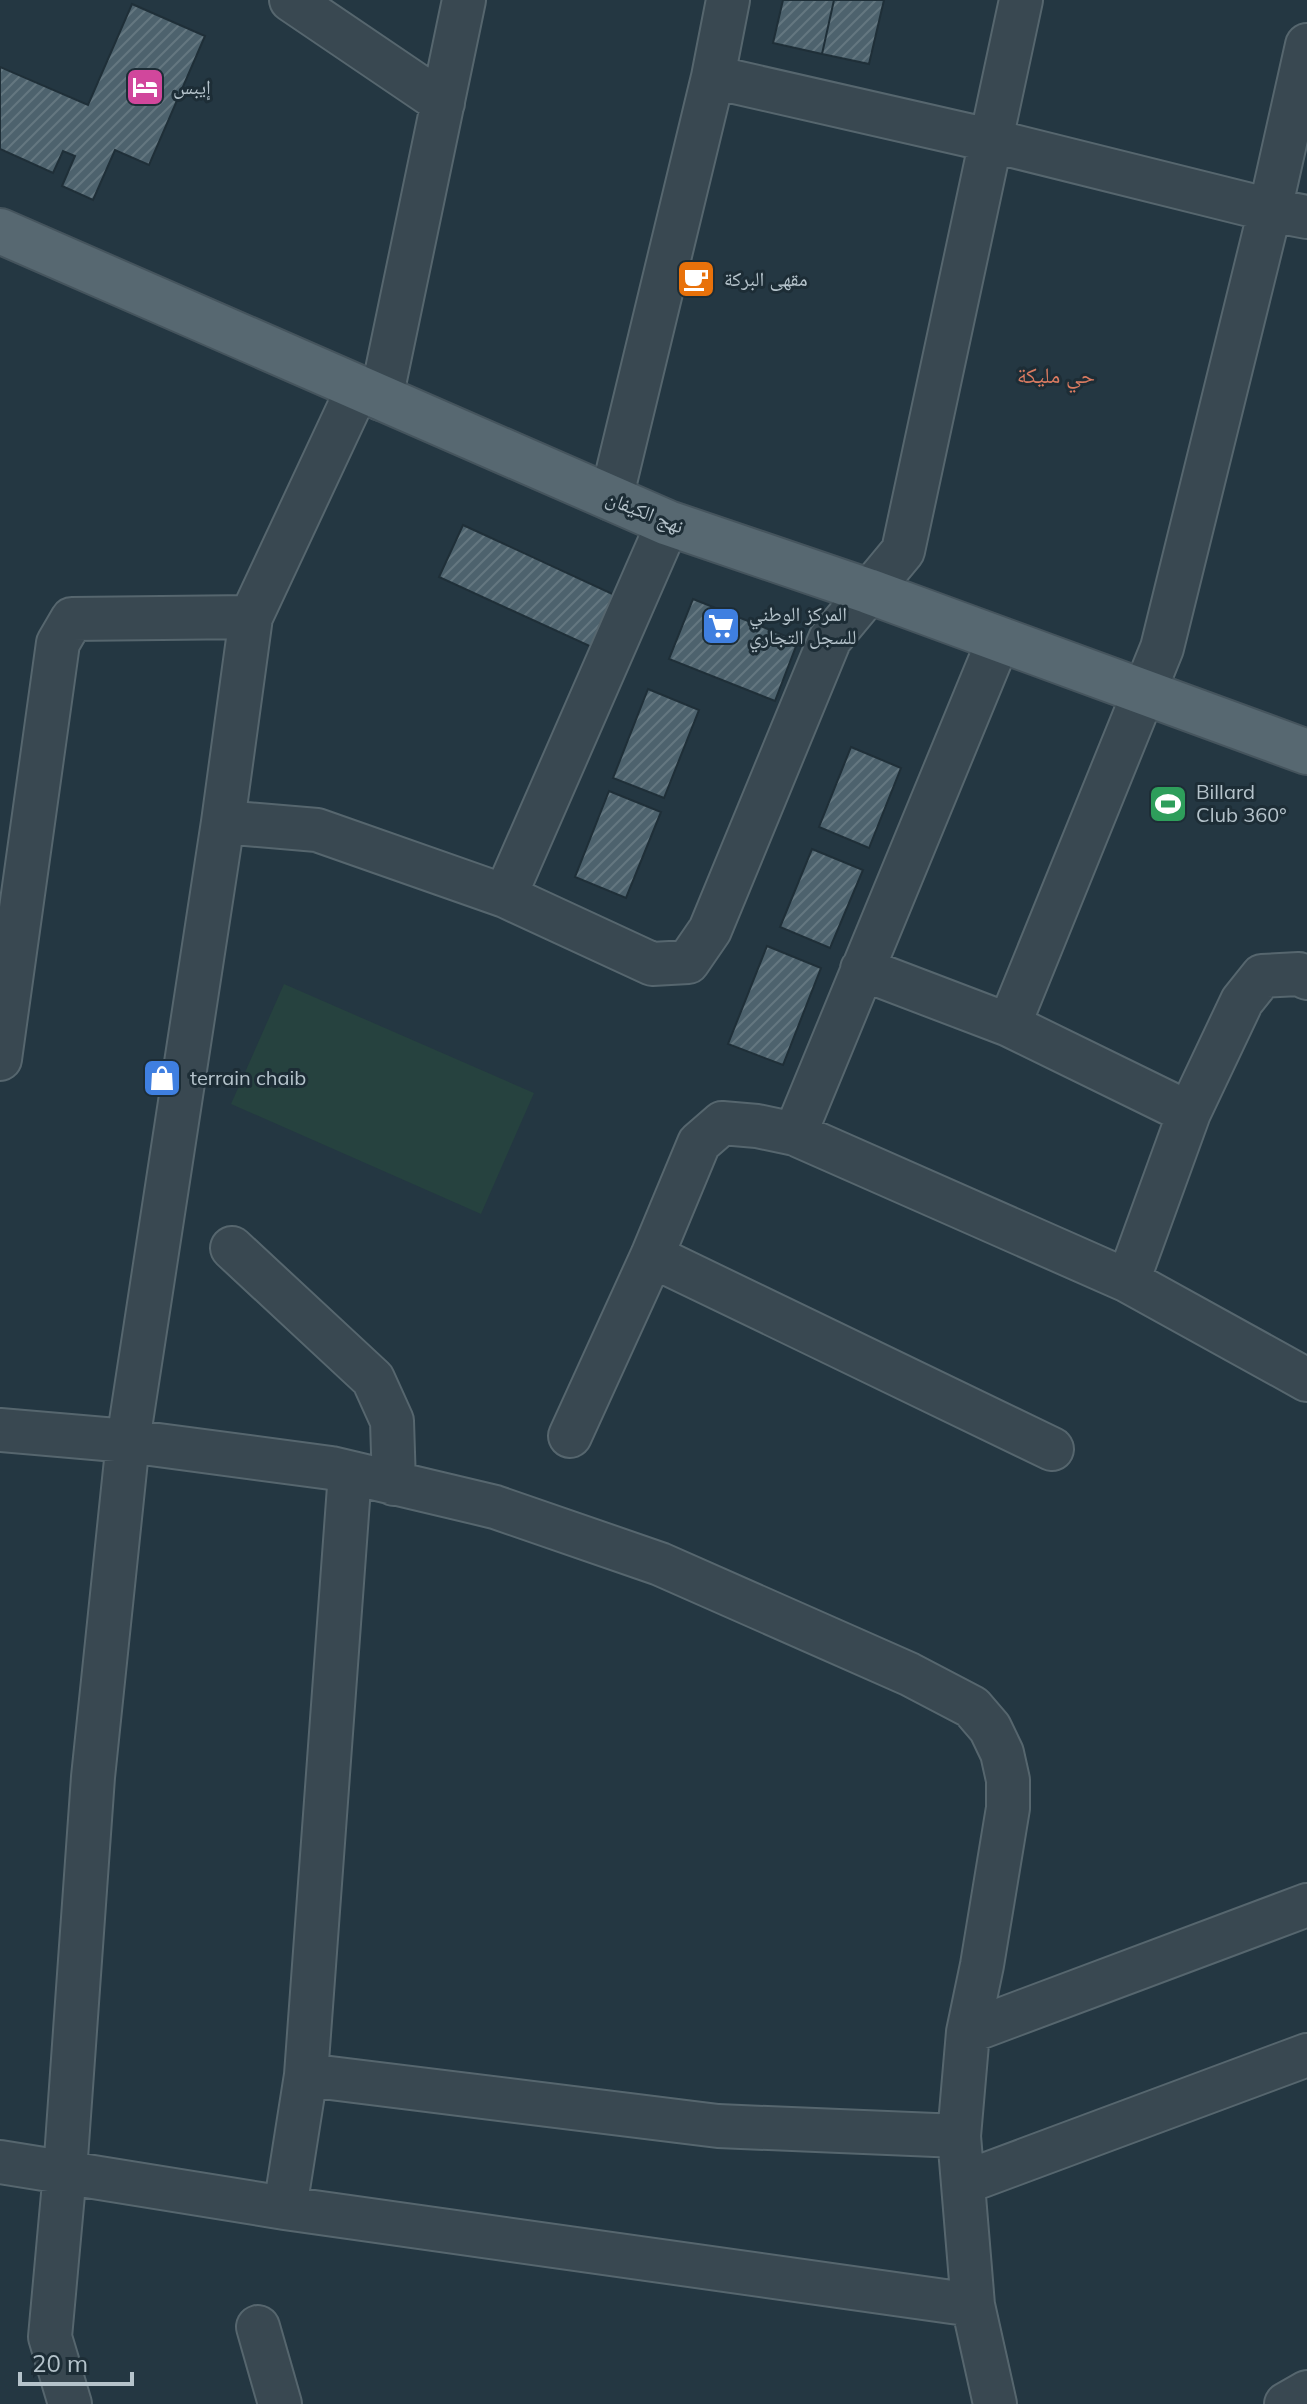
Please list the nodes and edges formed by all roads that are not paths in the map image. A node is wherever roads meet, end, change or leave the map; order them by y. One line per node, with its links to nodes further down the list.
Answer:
1 (291, 0): 7 (street)
2 (464, 0): 7 (street)
3 (1021, 0): 8 (street)
4 (722, 3): 6 (street)
5 (1307, 45): 9 (street)
6 (713, 77): 8 (street); 12 (street)
7 (443, 103): 11 (street)
8 (989, 140): 9 (street); 14 (street)
9 (1289, 214): 17 (street)
10 (0, 231): 11 (main road, نهج الكيفان)
11 (369, 393): 12 (main road, نهج الكيفان); 15 (street)
12 (611, 499): 13 (main road, نهج الكيفان)
13 (668, 523): 14 (main road, نهج الكيفان); 20 (street)
14 (868, 591): 16 (main road, نهج الكيفان); 20 (street)
15 (251, 617): 19 (street); 24 (street)
16 (999, 639): 17 (main road, نهج الكيفان); 21 (street)
17 (1144, 692): 18 (main road, نهج الكيفان); 23 (street)
18 (1307, 752)
19 (223, 822): 20 (street); 33 (street)
20 (505, 896)
21 (862, 969): 23 (street); 26 (street)
22 (1307, 978): 25 (street)
23 (1009, 1025): 25 (street)
24 (0, 1059)
25 (1189, 1113): 29 (street)
26 (795, 1134): 28 (street); 29 (street)
27 (232, 1248): 36 (street)
28 (652, 1256): 32 (street); 34 (street)
29 (1128, 1281): 30 (street)
30 (1307, 1380)
31 (0, 1430): 33 (street)
32 (570, 1436)
33 (128, 1441): 35 (street); 43 (street)
34 (1052, 1449)
35 (350, 1473): 36 (street); 40 (street)
36 (394, 1484): 38 (street)
37 (1307, 1905): 38 (street)
38 (968, 2032): 41 (street)
39 (1307, 2055): 44 (street)
40 (306, 2075): 41 (street); 45 (street)
41 (959, 2136): 44 (street)
42 (0, 2162): 43 (street)
43 (65, 2172): 45 (street); 49 (street)
44 (963, 2183): 46 (street)
45 (285, 2208): 46 (street)
46 (973, 2305): 51 (street)
47 (258, 2327): 50 (street)
48 (1307, 2392): 52 (street)
49 (70, 2404)
50 (280, 2404)
51 (995, 2404)
52 (1286, 2404)

